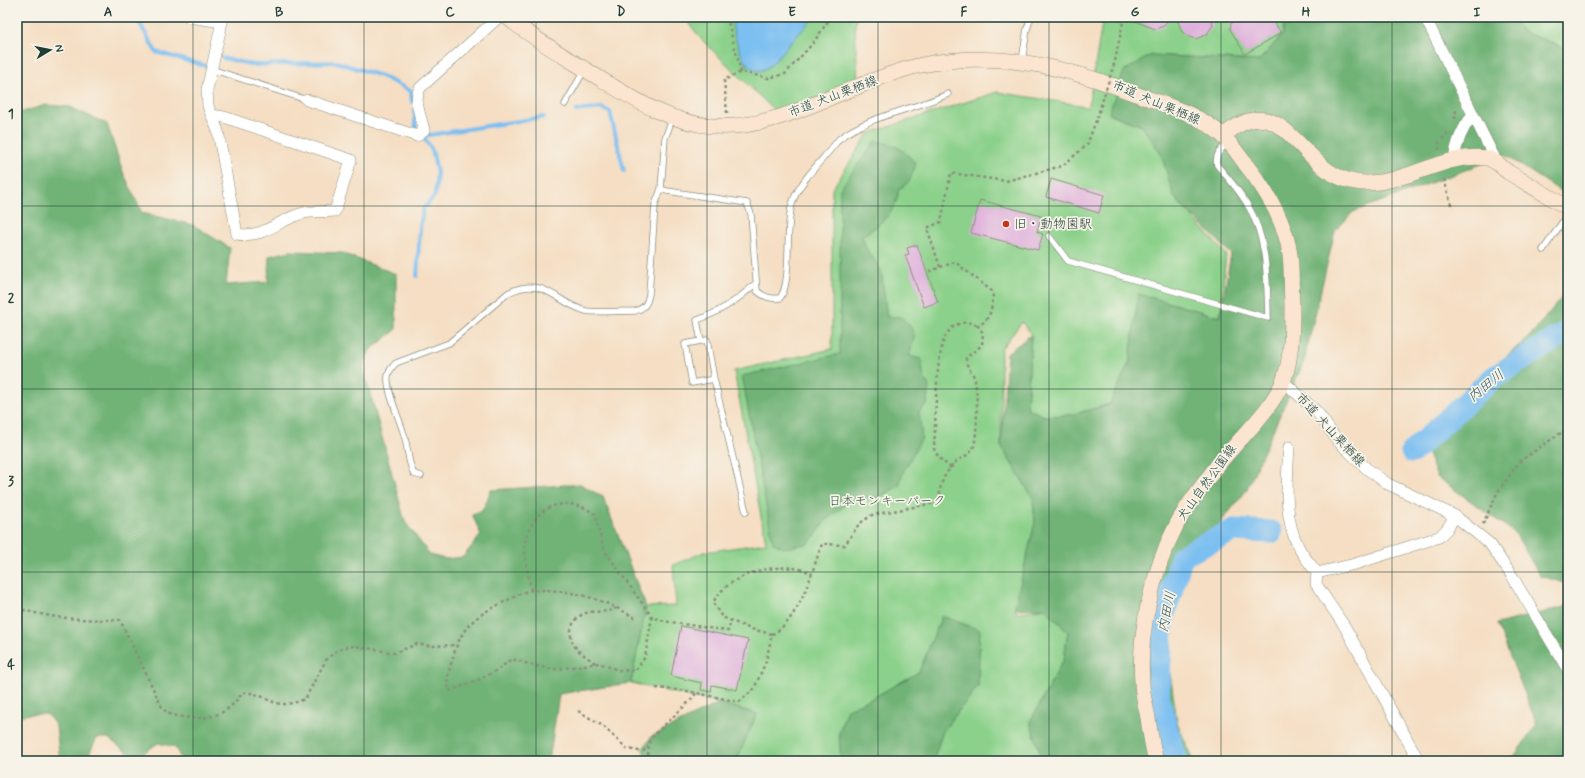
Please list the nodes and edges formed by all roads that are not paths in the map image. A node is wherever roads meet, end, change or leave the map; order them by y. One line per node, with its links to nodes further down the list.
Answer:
1 (189, 17): 6 (street)
2 (499, 17): 11 (street)
3 (507, 17): 9 (street, 市道 犬山栗栖線)
4 (1031, 17): 7 (lane)
5 (1425, 17): 15 (street)
6 (223, 20): 8 (street)
7 (1022, 61): 14 (street, 市道 犬山栗栖線); 16 (street, 市道 犬山栗栖線)
8 (211, 69): 11 (lane); 13 (street)
9 (585, 69): 12 (lane); 14 (street, 市道 犬山栗栖線)
10 (948, 94): 24 (lane)
11 (307, 100)
12 (565, 104)
13 (211, 114): 13 (street)
14 (667, 115): 19 (lane)
15 (1473, 115): 17 (street); 18 (street)
16 (1226, 139): 17 (street); 22 (lane); 27 (street, 市道 犬山栗栖線)
17 (1454, 160): 18 (street)
18 (1496, 161): 20 (street)
19 (661, 189): 24 (lane); 29 (lane)
20 (1568, 208)
21 (1568, 214): 23 (lane)
22 (1049, 236)
23 (1543, 250)
24 (755, 284): 25 (lane)
25 (701, 340): 26 (lane); 26 (lane)
26 (714, 379): 30 (lane)
27 (1283, 380): 31 (street, 市道 犬山栗栖線); 34 (street, 犬山自然公園線)
28 (1289, 447): 32 (street)
29 (421, 476)
30 (746, 512)
31 (1454, 516): 32 (street); 33 (street, 市道 犬山栗栖線)
32 (1317, 573): 35 (street)
33 (1568, 670)
34 (1156, 761)
35 (1419, 761)

